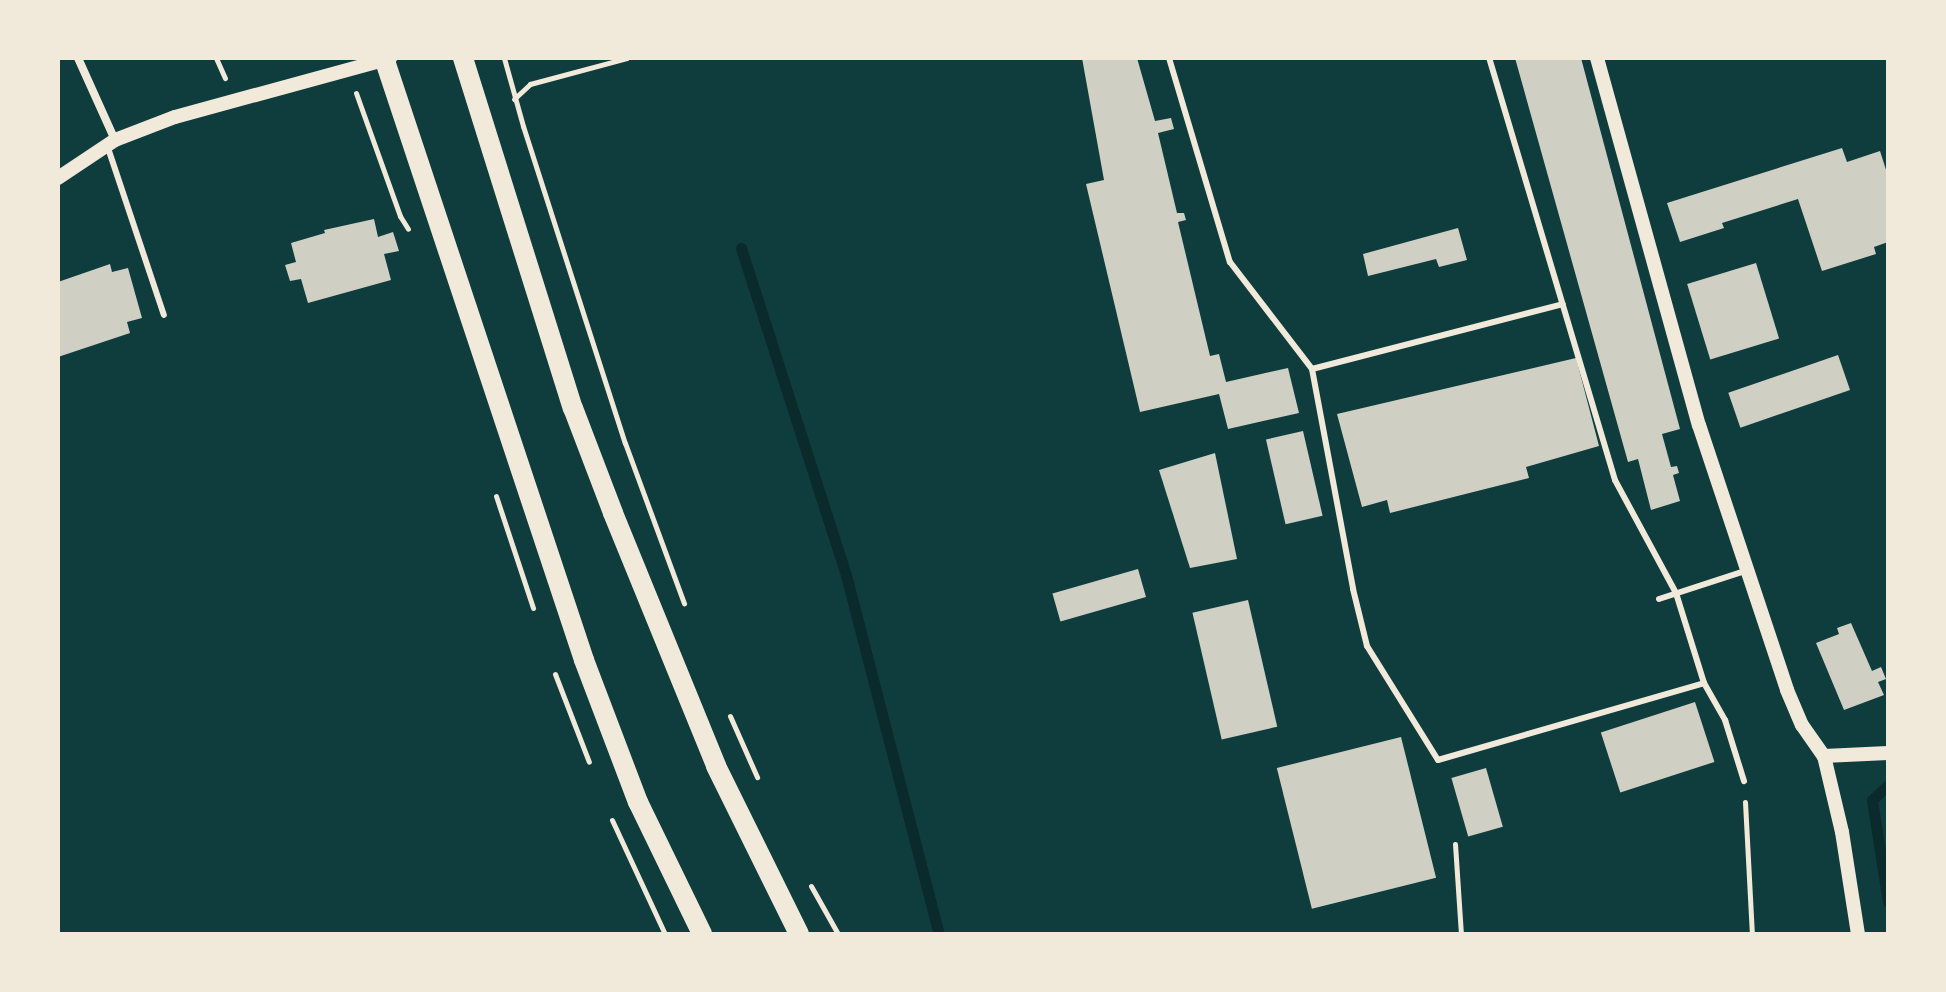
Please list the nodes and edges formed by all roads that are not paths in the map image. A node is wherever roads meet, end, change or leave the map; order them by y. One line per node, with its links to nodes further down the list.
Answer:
1 (78, 58): 7 (street)
2 (463, 58): 20 (main road)
3 (1169, 58): 11 (lane)
4 (1489, 58): 9 (lane)
5 (1597, 58): 12 (street)
6 (386, 59): 7 (street); 19 (main road)
7 (111, 142): 8 (street); 10 (lane)
8 (58, 178)
9 (1563, 304): 11 (lane); 13 (lane)
10 (164, 315)
11 (1312, 369): 15 (lane)
12 (1748, 570): 13 (lane); 17 (street)
13 (1676, 593): 14 (lane); 15 (lane)
14 (1659, 599)
15 (1704, 683): 18 (lane)
16 (1888, 753): 17 (street)
17 (1824, 756): 21 (street)
18 (1744, 781)
19 (702, 934)
20 (799, 934)
21 (1858, 934)

